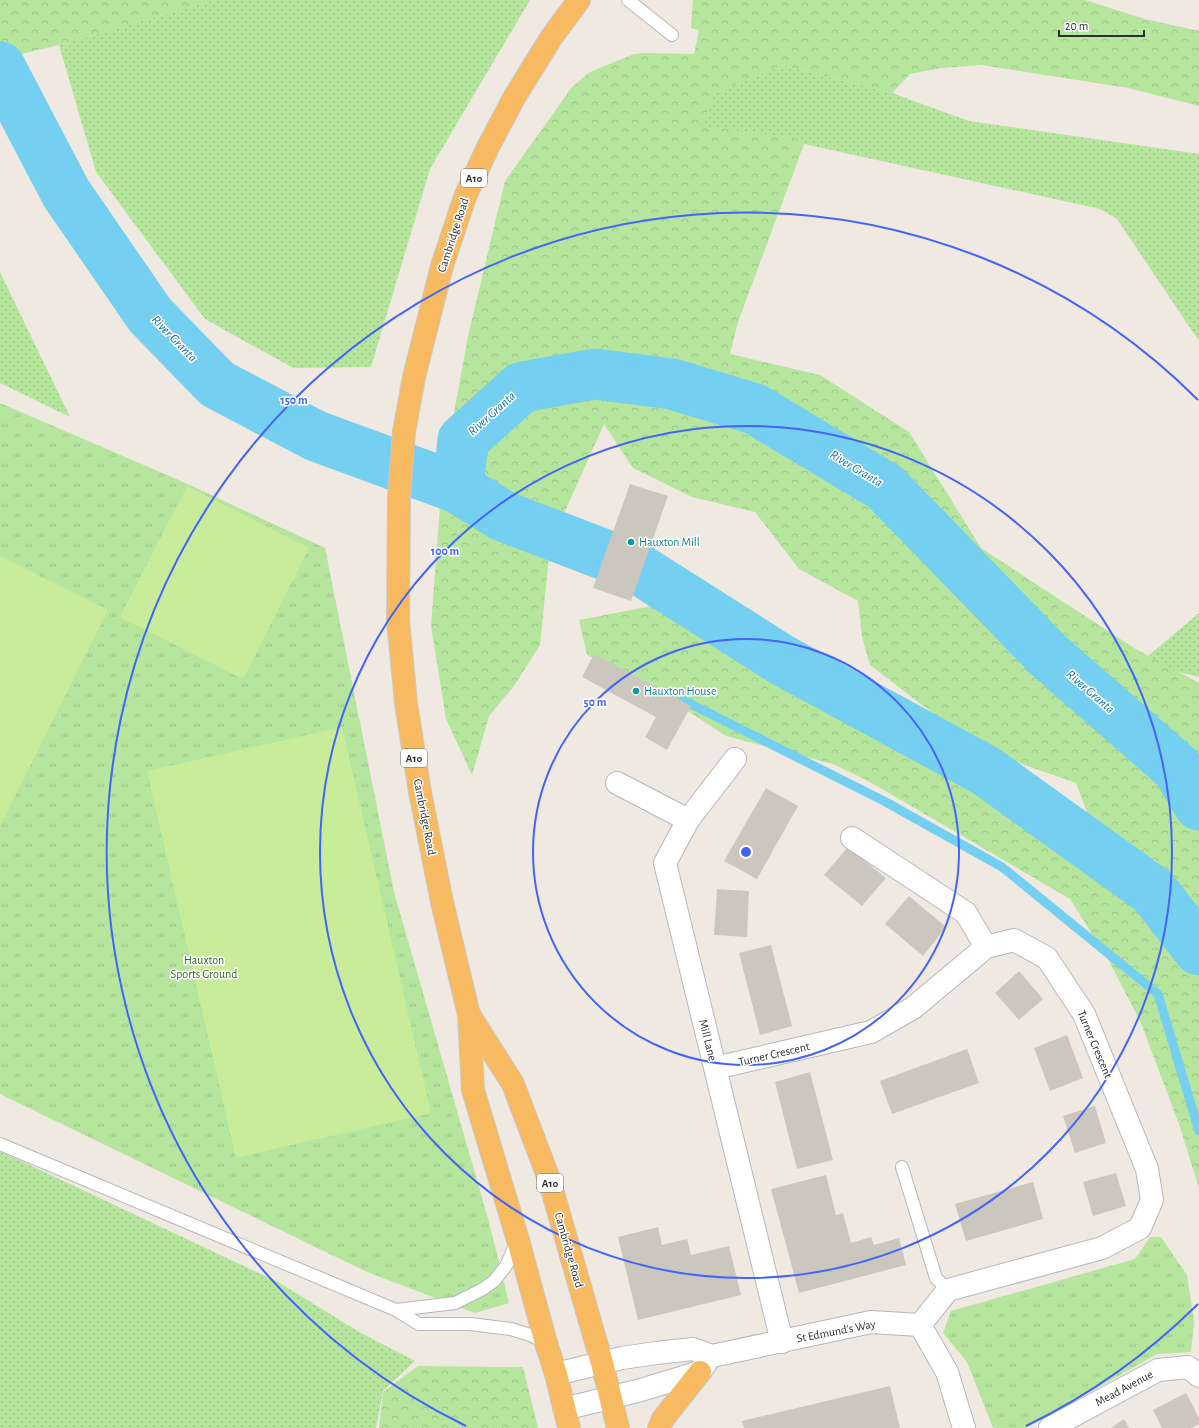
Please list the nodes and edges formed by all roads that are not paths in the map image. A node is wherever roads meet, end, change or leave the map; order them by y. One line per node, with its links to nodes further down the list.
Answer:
1 (579, 0): 9 (highway, Cambridge Road / A10)
2 (628, 0): 3 (lane)
3 (672, 35)
4 (735, 759): 6 (street, Mill Lane)
5 (616, 783): 6 (street)
6 (688, 820): 10 (street, Mill Lane)
7 (852, 838): 8 (street)
8 (986, 947): 10 (street, Turner Crescent); 14 (street, Turner Crescent)
9 (469, 1015): 13 (highway, Cambridge Road / A10); 19 (highway, Cambridge Road / A10)
10 (714, 1068): 17 (street, Mill Lane)
11 (0, 1144): 15 (lane)
12 (902, 1167): 14 (lane)
13 (518, 1240): 15 (lane); 18 (highway, Cambridge Road / A10)
14 (948, 1290): 16 (street)
15 (396, 1310): 18 (lane)
16 (920, 1325): 17 (street, St Edmund's Way); 27 (street)
17 (782, 1342): 20 (street, St Edmund's Way)
18 (546, 1343): 21 (highway, Cambridge Road / A10)
19 (602, 1362): 20 (street); 21 (street); 23 (highway, Cambridge Road / A10)
20 (706, 1364): 23 (street, St Edmund's Way); 26 (highway)
21 (556, 1374): 24 (highway, Cambridge Road / A10)
22 (1199, 1376): 28 (street, Mead Avenue)
23 (611, 1398): 24 (street, St Edmund's Way); 25 (highway, Cambridge Road / A10)
24 (567, 1418)
25 (618, 1428)
26 (659, 1428)
27 (964, 1428)
28 (1050, 1428)

